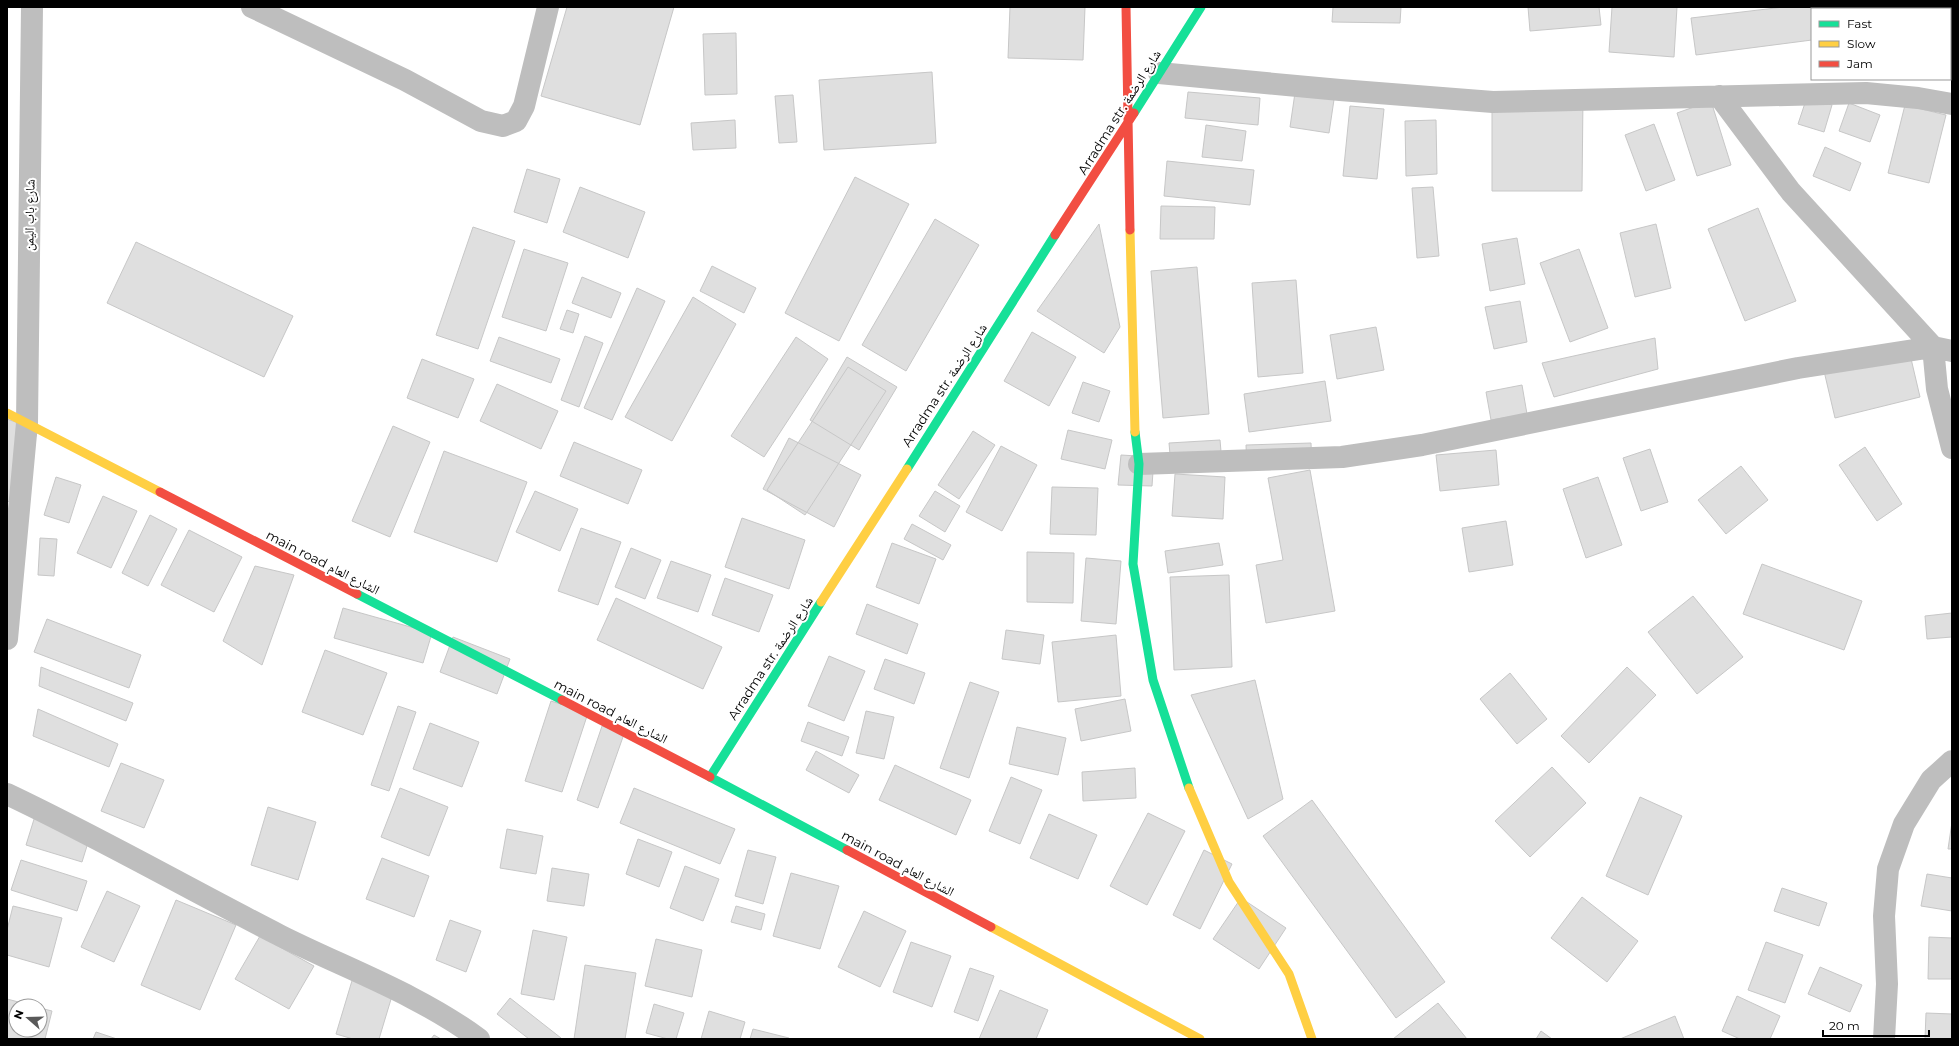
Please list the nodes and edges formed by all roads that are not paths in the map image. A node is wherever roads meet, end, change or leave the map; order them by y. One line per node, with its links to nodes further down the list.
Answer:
1 (32, 7): 13 (street, شارع باب اليمن)
2 (252, 7): 3 (street)
3 (548, 7)
4 (1126, 7): 10 (main road)
5 (1201, 7): 6 (main road, Arradma str. شارع الرضمة)
6 (1159, 73): 8 (street); 10 (main road, Arradma str. شارع الرضمة)
7 (1866, 86): 8 (street); 9 (street)
8 (1719, 96): 11 (street)
9 (1952, 104)
10 (1128, 122): 15 (main road); 18 (main road, Arradma str. شارع الرضمة)
11 (1943, 349): 14 (street); 15 (street)
12 (7, 413): 13 (main road, main road الشارع العام)
13 (26, 423): 16 (street, شارع باب اليمن); 18 (main road, main road الشارع العام)
14 (1952, 448)
15 (1139, 464): 22 (main road)
16 (7, 639)
17 (1952, 761): 23 (street)
18 (710, 777): 21 (main road, main road الشارع العام)
19 (7, 794): 20 (street)
20 (479, 1039)
21 (1200, 1039)
22 (1312, 1039)
23 (1884, 1039)

